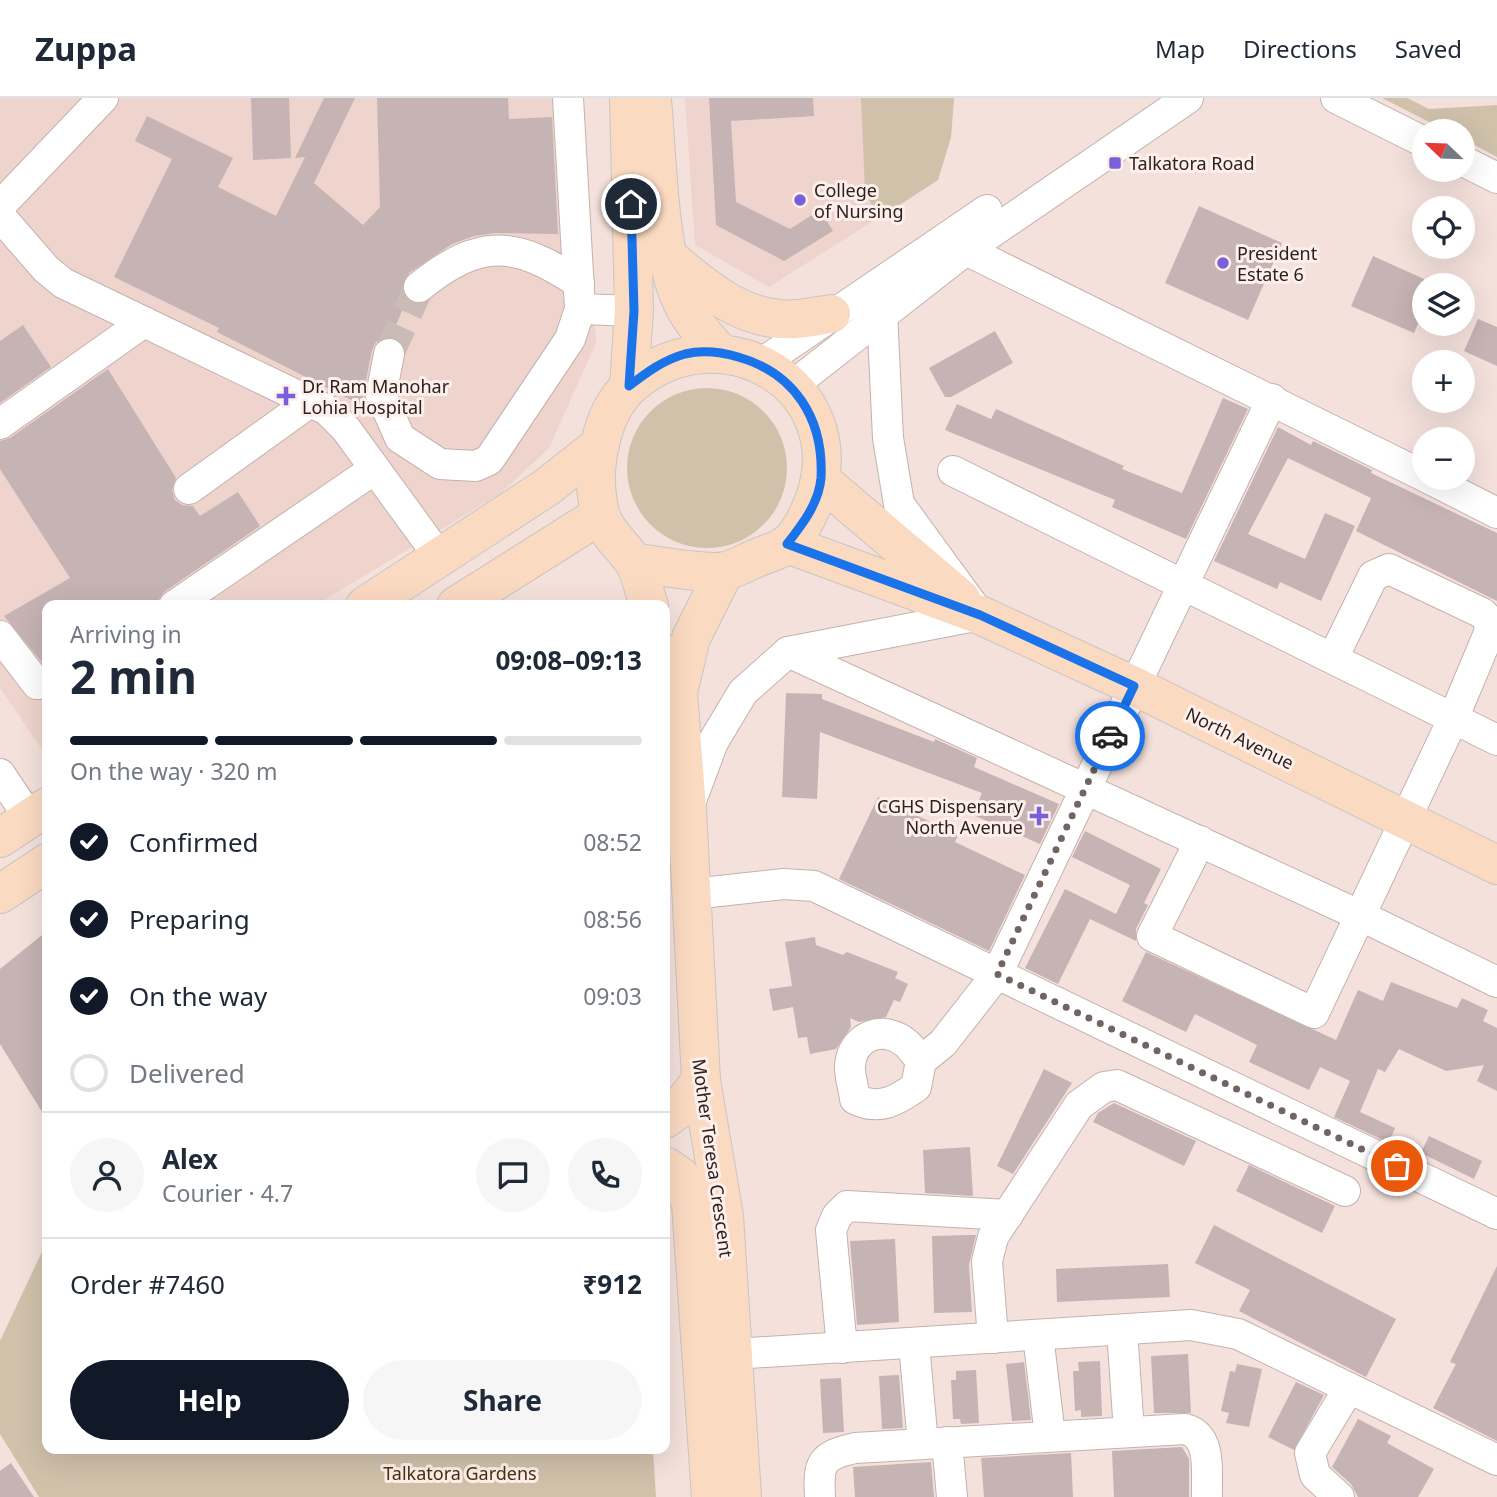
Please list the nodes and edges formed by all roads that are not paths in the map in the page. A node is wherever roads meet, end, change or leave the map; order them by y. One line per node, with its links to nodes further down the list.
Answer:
1 (103, 98): 11 (street)
2 (568, 98): 16 (street)
3 (629, 98): 17 (main road)
4 (651, 98): 14 (main road)
5 (1151, 98): 19 (street)
6 (1188, 98): 13 (street)
7 (1336, 98): 8 (street)
8 (1412, 136)
9 (1475, 167): 10 (street)
10 (1497, 178)
11 (0, 206)
12 (0, 216): 20 (street)
13 (966, 250): 18 (street); 26 (street)
14 (667, 256): 19 (main road); 21 (main road)
15 (419, 287): 16 (street)
16 (579, 296): 17 (street); 22 (street)
17 (634, 311): 24 (main road)
18 (883, 312): 25 (street); 47 (street)
19 (831, 314): 23 (street)
20 (144, 321): 27 (street); 28 (street)
21 (719, 352): 23 (main road); 24 (main road)
22 (389, 354)
23 (762, 363): 25 (main road)
24 (629, 386): 29 (main road)
25 (792, 386): 33 (main road)
26 (1272, 399): 31 (street); 42 (street)
27 (310, 402): 30 (street); 34 (street)
28 (0, 424)
29 (600, 445): 37 (main road); 39 (main road)
30 (373, 470): 39 (street); 43 (street)
31 (1412, 470)
32 (953, 471): 42 (street)
33 (821, 480): 38 (main road); 47 (main road, North Avenue)
34 (189, 489)
35 (1452, 490): 36 (street)
36 (1497, 513)
37 (600, 515): 40 (main road); 45 (main road)
38 (787, 544): 41 (main road); 47 (main road, North Avenue)
39 (440, 558): 44 (main road)
40 (635, 563): 41 (main road); 46 (main road)
41 (724, 572): 54 (main road, Mother Teresa Crescent)
42 (1183, 585): 50 (street); 53 (street)
43 (183, 600)
44 (374, 600)
45 (465, 600)
46 (647, 600)
47 (980, 615): 49 (street); 53 (main road, North Avenue)
48 (0, 636): 52 (street)
49 (789, 652): 58 (street); 59 (street)
50 (1333, 658): 55 (street); 55 (street)
51 (670, 669): 54 (main road, Mother Teresa Crescent)
52 (42, 684)
53 (1134, 686): 58 (street); 60 (main road, North Avenue)
54 (678, 694): 59 (main road, Mother Teresa Crescent)
55 (1454, 719): 56 (street); 60 (street)
56 (1497, 740)
57 (0, 774): 61 (street)
58 (1085, 789): 62 (street); 68 (street)
59 (688, 809): 66 (main road, Mother Teresa Crescent)
60 (1406, 820): 63 (main road, North Avenue); 67 (street)
61 (26, 822)
62 (1200, 841): 67 (street); 67 (street)
63 (1497, 864)
64 (42, 866): 65 (main road)
65 (0, 894)
66 (692, 894): 68 (street); 71 (main road, Mother Teresa Crescent)
67 (1359, 915): 69 (street)
68 (997, 974): 70 (street); 75 (street)
69 (1497, 982)
70 (921, 1061)
71 (701, 1080): 72 (main road); 82 (main road, Mother Teresa Crescent)
72 (670, 1115)
73 (670, 1169): 88 (main road, Mother Teresa Crescent)
74 (1345, 1191): 76 (street)
75 (1497, 1214)
76 (1008, 1215): 79 (street); 81 (street)
77 (1122, 1330): 78 (street); 83 (street); 84 (street)
78 (1038, 1335): 79 (street); 85 (street)
79 (993, 1338): 80 (street)
80 (914, 1344): 81 (street); 86 (street)
81 (842, 1348): 82 (street)
82 (733, 1354): 89 (main road, Mother Teresa Crescent)
83 (1349, 1388): 87 (street); 93 (street)
84 (1129, 1432): 85 (street); 92 (street)
85 (1050, 1436): 86 (street)
86 (935, 1443): 90 (street); 91 (street)
87 (1497, 1460)
88 (711, 1497)
89 (742, 1497)
90 (820, 1497)
91 (951, 1497)
92 (1207, 1497)
93 (1339, 1497)

